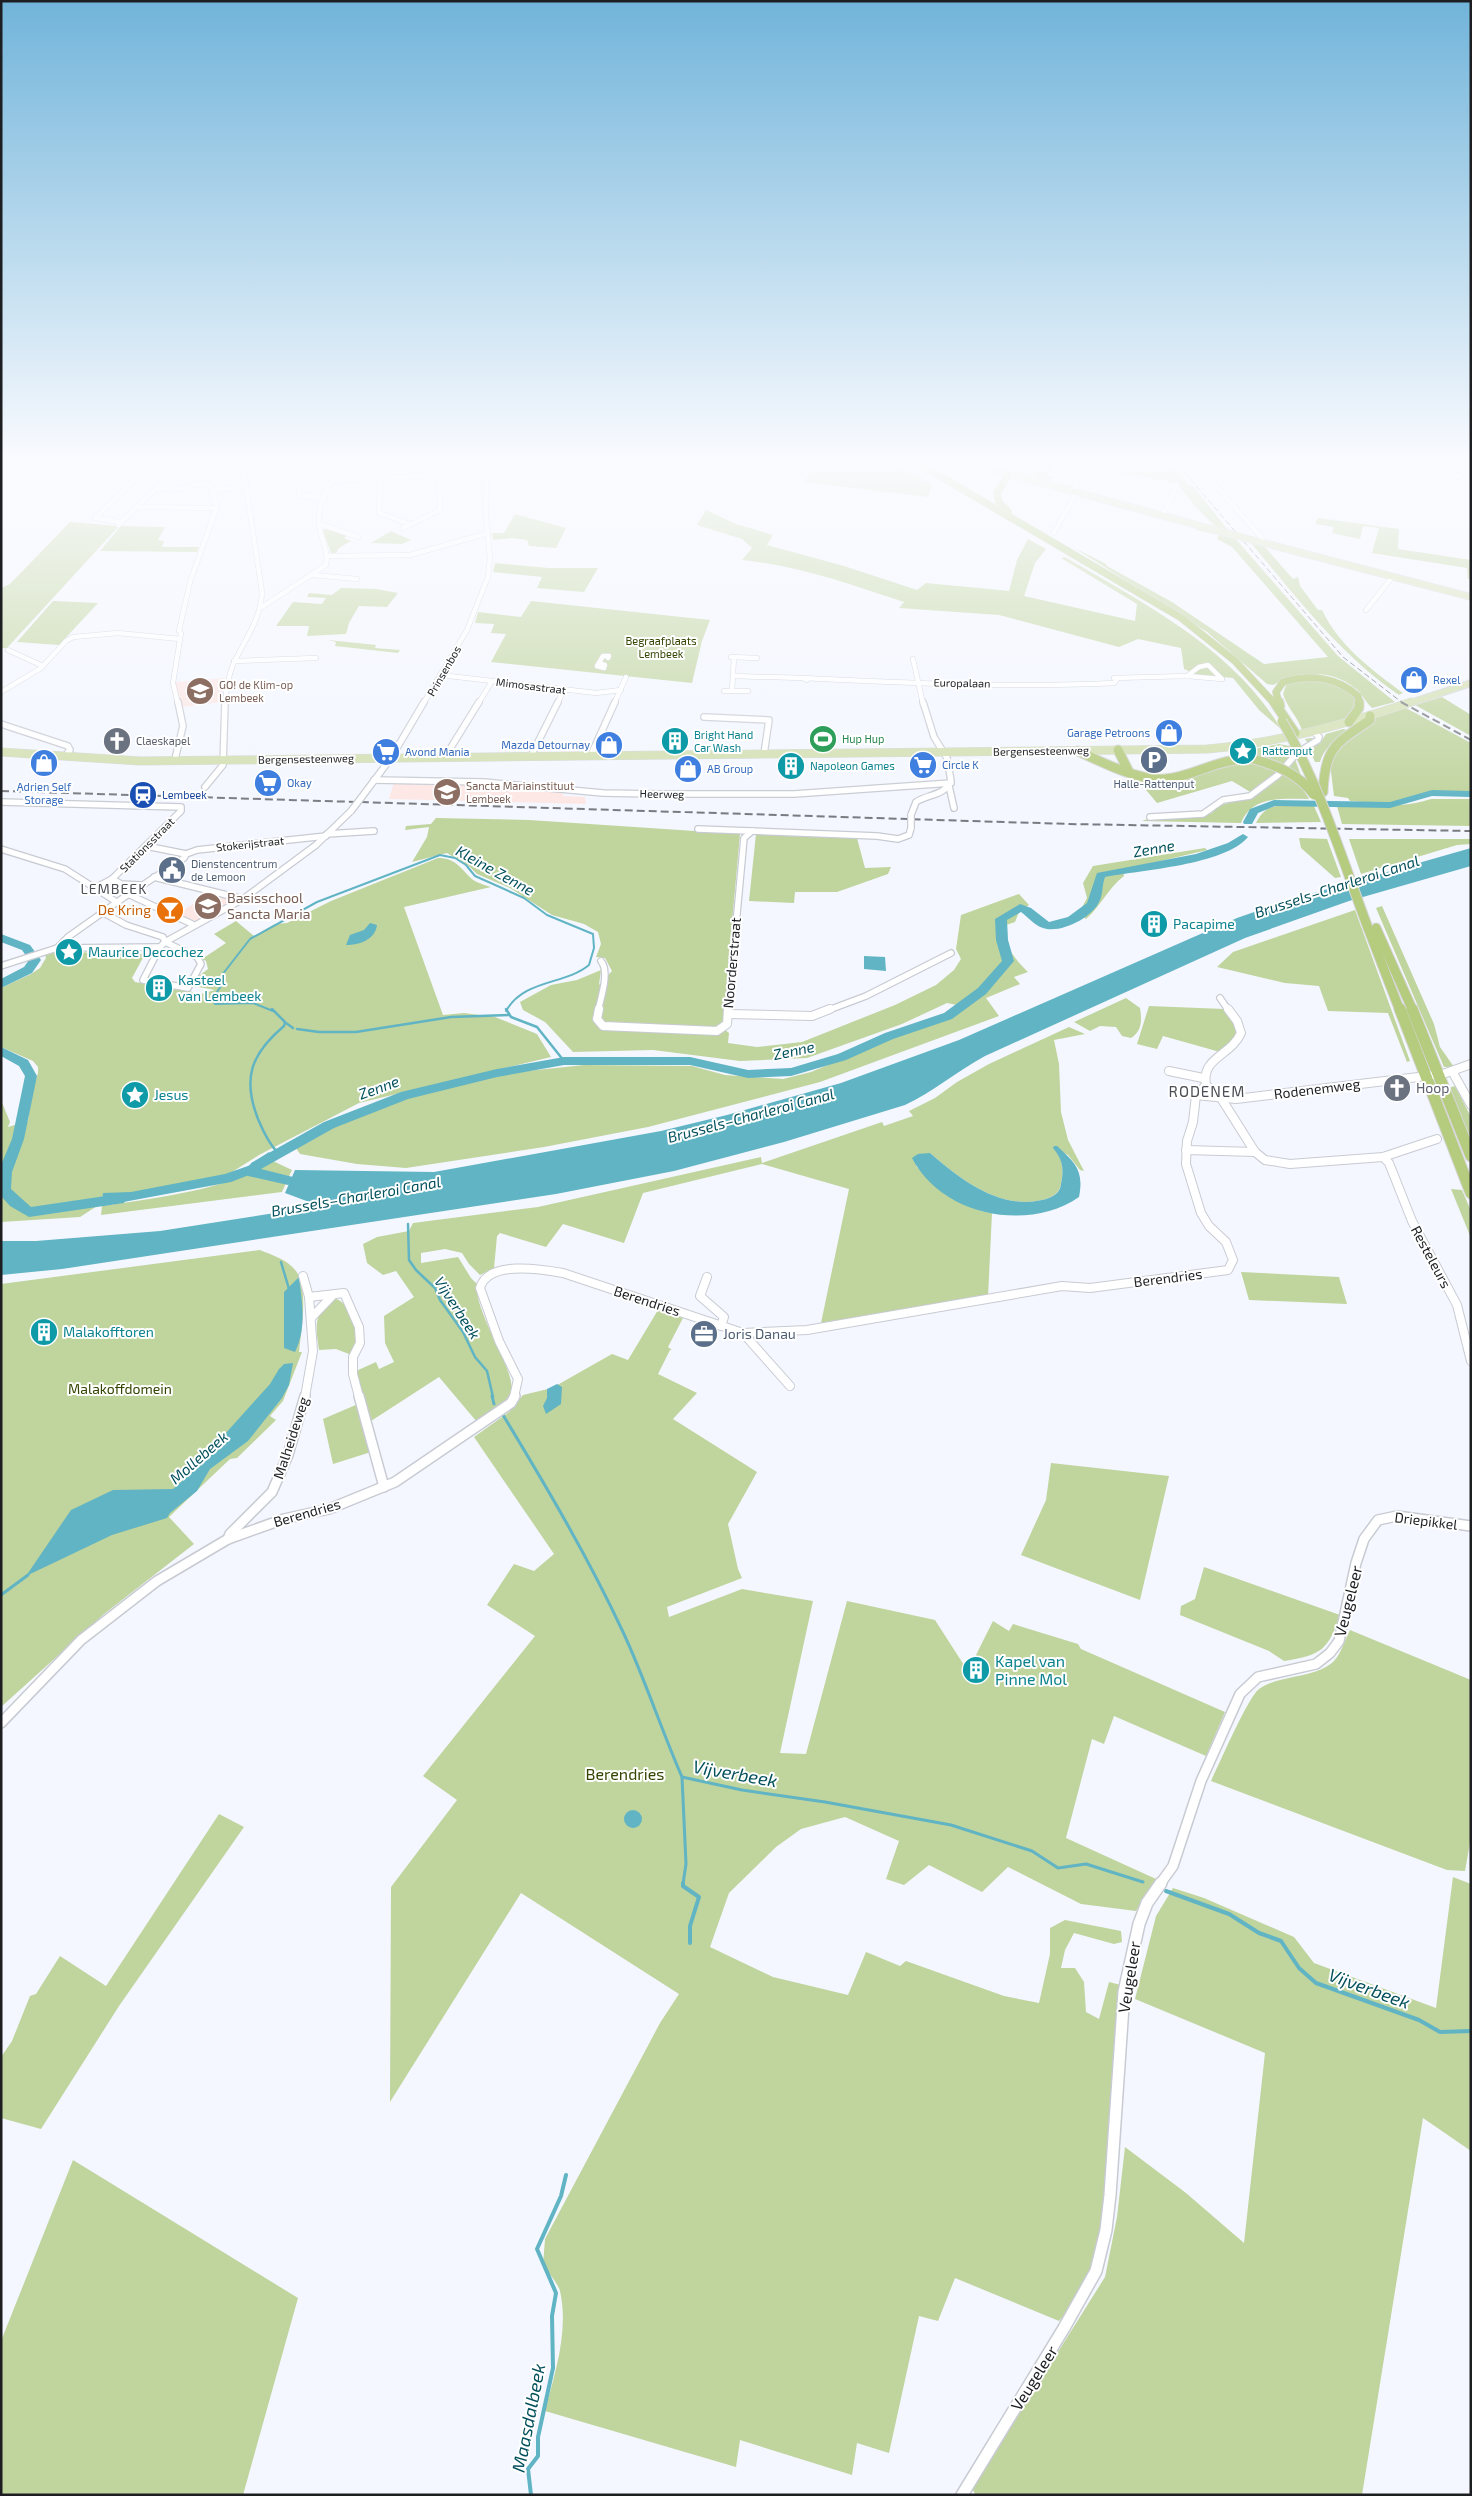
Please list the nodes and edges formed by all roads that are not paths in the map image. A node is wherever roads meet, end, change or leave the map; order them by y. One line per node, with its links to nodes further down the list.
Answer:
1 (192, 575): 13 (street)
2 (260, 575): 11 (street)
3 (313, 575): 11 (street)
4 (318, 575): 9 (street)
5 (488, 575): 20 (street, Prinsenbos)
6 (1103, 575): 36 (highway)
7 (1111, 575): 33 (highway)
8 (1393, 576): 10 (main road); 12 (street)
9 (357, 579)
10 (1471, 597)
11 (262, 607): 18 (street)
12 (1366, 610)
13 (180, 639): 19 (street); 51 (street)
14 (8, 650): 19 (street)
15 (316, 658): 18 (street)
16 (757, 658): 21 (street)
17 (913, 659): 25 (street)
18 (234, 661): 52 (street)
19 (43, 666): 32 (street)
20 (440, 675): 24 (street, Mimosastraat); 50 (street, Prinsenbos)
21 (733, 676): 25 (street, Europalaan); 30 (street)
22 (1187, 676): 22 (street, Europalaan); 25 (street, Europalaan)
23 (626, 677): 28 (street)
24 (492, 681): 27 (street, Mimosastraat); 48 (street)
25 (918, 683): 43 (street)
26 (1471, 683): 34 (main road, Bergensesteenweg)
27 (564, 690): 28 (street, Mimosastraat); 47 (street)
28 (621, 690): 45 (street)
29 (724, 691): 30 (street)
30 (732, 691): 31 (street)
31 (748, 691)
32 (1, 692)
33 (1281, 710): 36 (highway); 37 (highway)
34 (1370, 716): 37 (main road, Bergensesteenweg); 58 (highway)
35 (704, 717): 44 (street)
36 (1285, 720): 58 (highway); 61 (highway, bridge)
37 (1349, 722): 39 (main road, Bergensesteenweg)
38 (1, 724): 46 (street)
39 (1315, 733): 40 (main road, Bergensesteenweg); 62 (street)
40 (1118, 750): 41 (main road, Bergensesteenweg); 54 (highway)
41 (1078, 751): 43 (main road, Bergensesteenweg); 54 (highway)
42 (1, 752): 46 (main road, Bergensesteenweg)
43 (945, 753): 44 (main road, Bergensesteenweg); 56 (street)
44 (764, 754): 45 (main road, Bergensesteenweg)
45 (592, 755): 47 (main road, Bergensesteenweg)
46 (65, 756): 51 (main road, Bergensesteenweg)
47 (531, 756): 48 (main road, Bergensesteenweg)
48 (445, 757): 50 (main road, Bergensesteenweg)
49 (374, 758): 50 (main road, Bergensesteenweg); 52 (main road, Bergensesteenweg); 53 (street)
50 (391, 758): 53 (street, Prinsenbos)
51 (175, 760): 52 (main road, Bergensesteenweg)
52 (222, 760): 57 (street)
53 (383, 768): 55 (street, Prinsenbos)
54 (1128, 770): 61 (highway, bridge)
55 (374, 780): 56 (street, Heerweg); 66 (street, Prinsenbos, bridge)
56 (950, 784): 60 (street); 65 (street, bridge)
57 (205, 787)
58 (1323, 792): 79 (highway)
59 (1, 802): 67 (street, Stationsstraat)
60 (954, 808)
61 (1324, 812): 79 (highway, bridge)
62 (1150, 817)
63 (698, 829): 65 (street)
64 (374, 831): 66 (street, Stokerijstraat)
65 (752, 831): 87 (street, Noorderstraat)
66 (327, 835): 69 (street, Stokerijstraat); 75 (street, Prinsenbos)
67 (146, 846): 69 (street, Stokerijstraat); 71 (street, Stationsstraat)
68 (1, 849): 73 (street)
69 (186, 854): 70 (street)
70 (154, 877): 72 (street); 75 (street)
71 (113, 878): 72 (street); 73 (street, Stationsstraat)
72 (137, 884): 74 (street)
73 (98, 887): 76 (street)
74 (128, 894): 76 (street); 78 (street)
75 (243, 899): 80 (street, Prinsenbos)
76 (115, 901): 77 (street)
77 (104, 913): 80 (street); 82 (street)
78 (192, 924)
79 (1372, 928): 91 (highway); 92 (highway)
80 (163, 939): 81 (street, Prinsenbos); 81 (street, Prinsenbos)
81 (160, 947): 82 (street)
82 (57, 948): 85 (street)
83 (951, 953): 87 (street)
84 (601, 961): 87 (street, Noorderstraat)
85 (1, 966)
86 (1220, 998): 93 (street)
87 (728, 1014)
88 (1471, 1064): 90 (street, Rodenemweg)
89 (1169, 1071): 93 (street)
90 (1452, 1071): 91 (street, Rodenemweg); 96 (street)
91 (1438, 1074): 92 (street, Rodenemweg); 100 (highway)
92 (1425, 1075): 95 (street, Rodenemweg); 102 (highway)
93 (1205, 1082): 94 (street); 95 (street)
94 (1196, 1095): 95 (street, Rodenemweg); 98 (street)
95 (1221, 1098): 99 (street)
96 (1471, 1105)
97 (1437, 1139): 101 (street)
98 (1186, 1150): 99 (street); 109 (street, Berendries)
99 (1255, 1152): 101 (street)
100 (1471, 1156)
101 (1382, 1158): 110 (street, Resteleurs)
102 (1471, 1193)
103 (304, 1276): 106 (street, Malheideweg)
104 (707, 1276): 108 (street, Berendries)
105 (333, 1295): 106 (street); 107 (street); 112 (street)
106 (309, 1297): 107 (street, Malheideweg)
107 (311, 1318): 115 (street, Malheideweg)
108 (720, 1326): 109 (street, Berendries); 112 (street, Berendries)
109 (743, 1334): 111 (street)
110 (1471, 1361)
111 (790, 1386)
112 (384, 1487): 115 (street, Berendries)
113 (1382, 1518): 114 (street, Driepikkel); 117 (street, Veugeleer)
114 (1471, 1526)
115 (228, 1539): 116 (street, Berendries)
116 (1, 1723)
117 (962, 2495)

